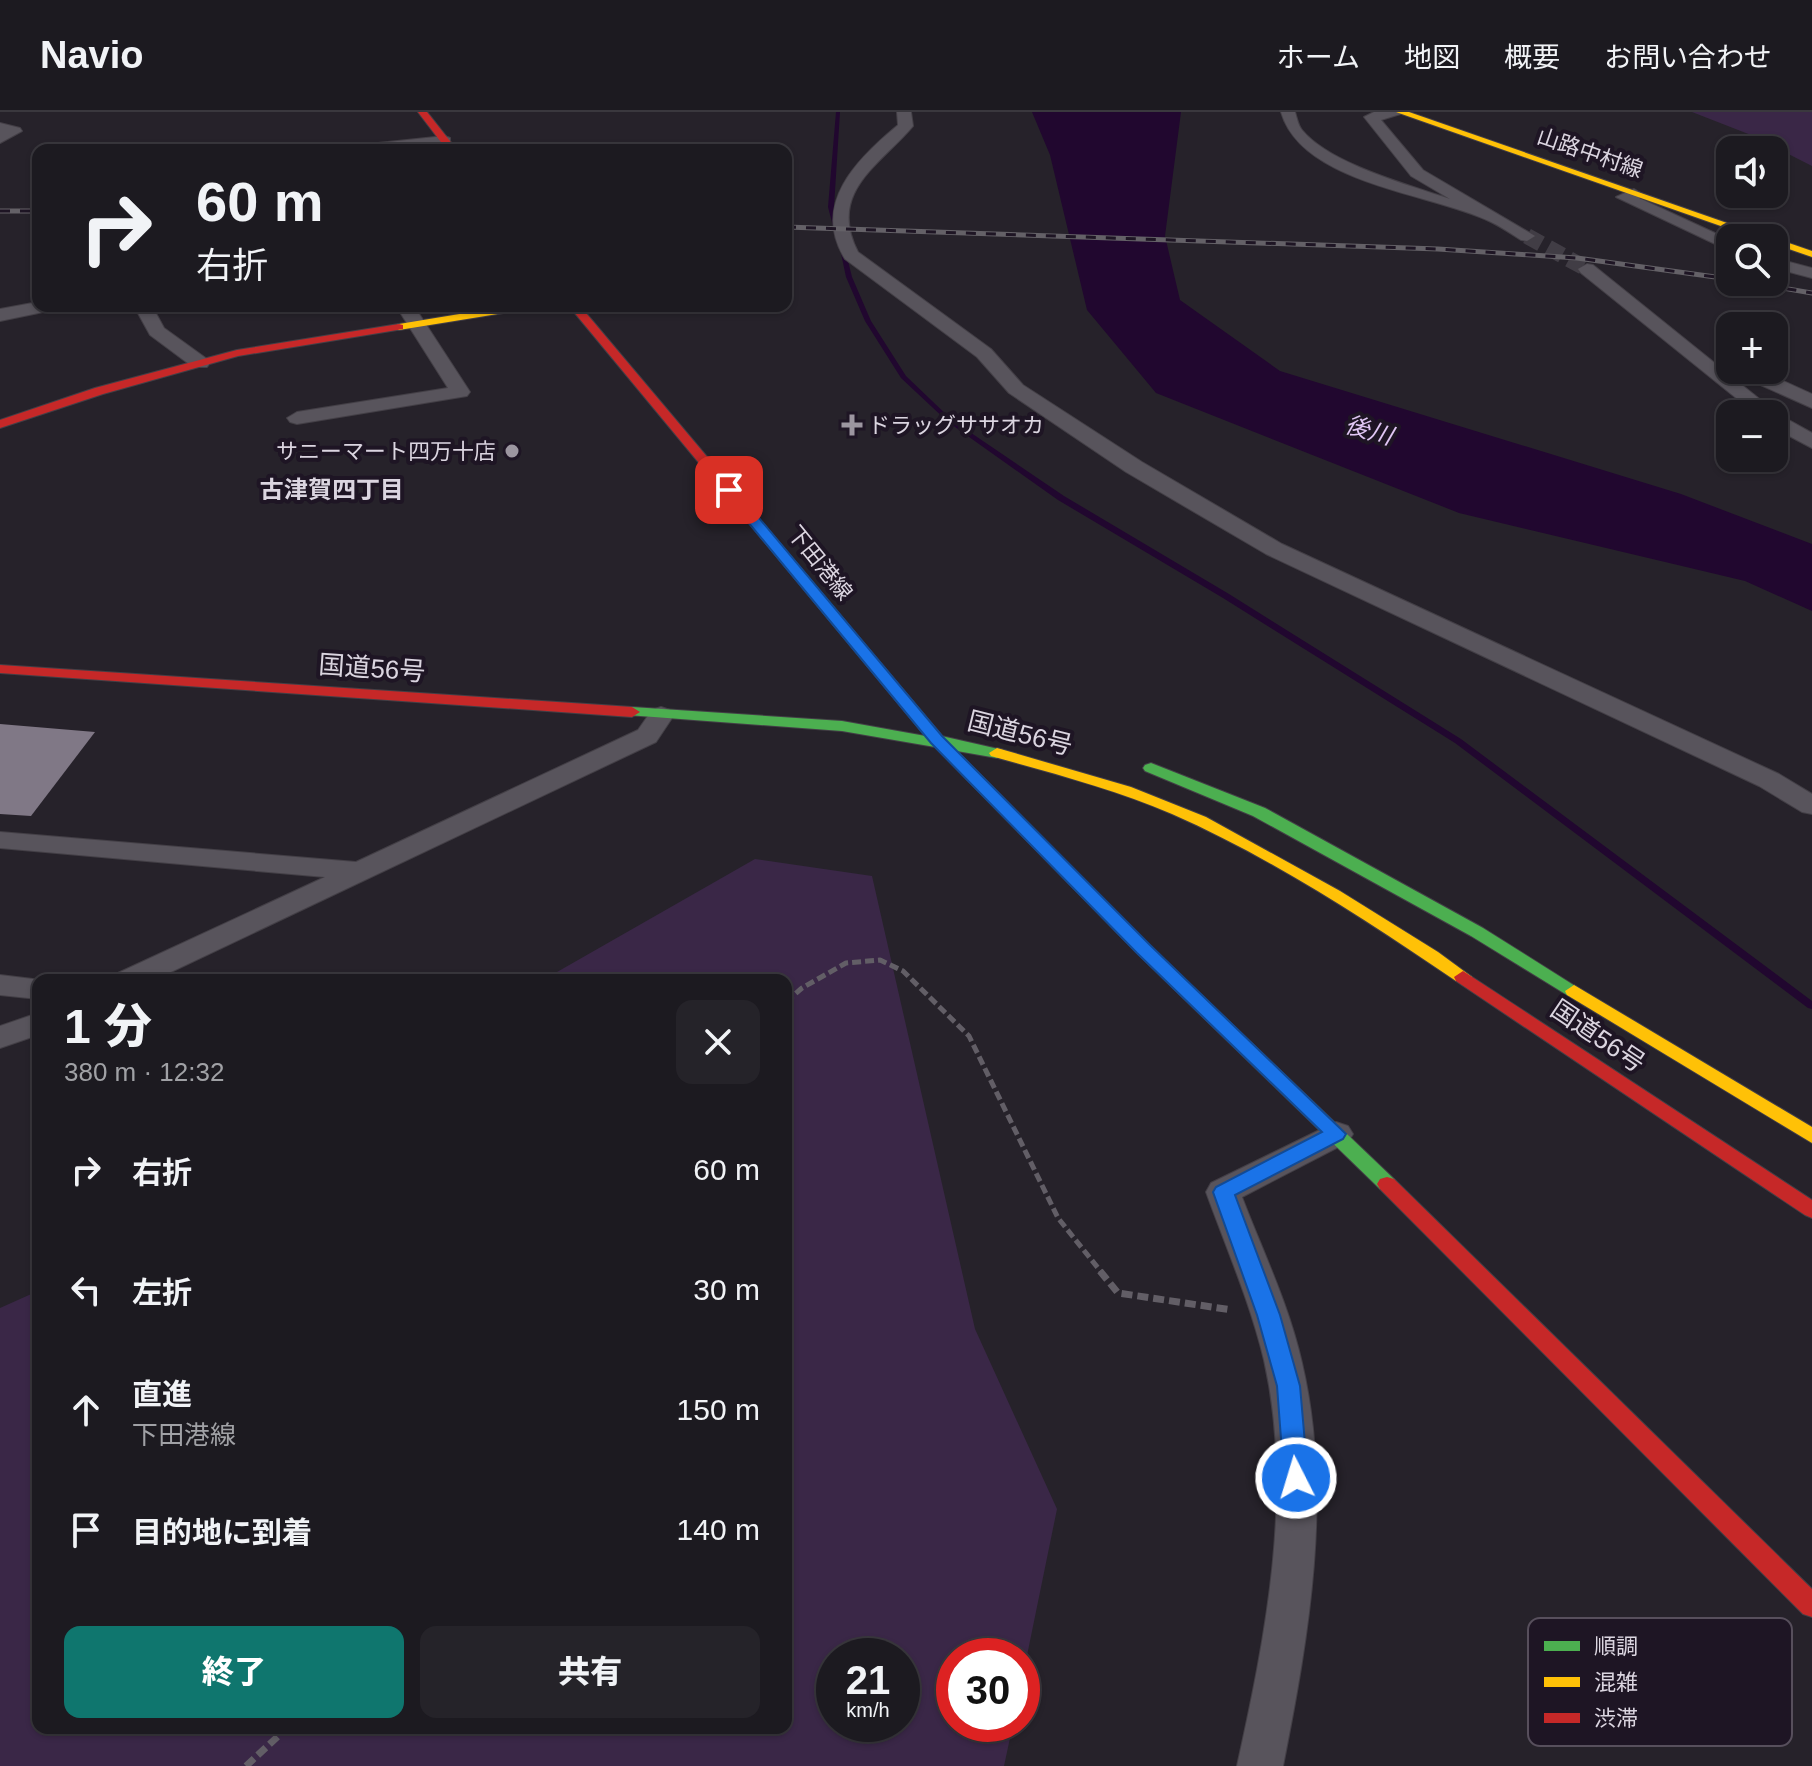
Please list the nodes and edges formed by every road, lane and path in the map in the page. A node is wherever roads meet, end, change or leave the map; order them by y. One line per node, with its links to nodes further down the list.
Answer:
1 (422, 112): 7 (main road)
2 (904, 112): 42 (street)
3 (1288, 112): 9 (street)
4 (1400, 112): 8 (main road, 山路中村線); 9 (street)
5 (0, 127): 6 (street)
6 (0, 138)
7 (447, 144)
8 (1634, 194): 10 (main road, 山路中村線); 12 (street)
9 (1488, 215): 11 (street)
10 (1723, 224)
11 (1527, 236)
12 (1716, 240)
13 (1788, 246): 14 (main road)
14 (1812, 254)
15 (1788, 267): 17 (street)
16 (1587, 269): 25 (street)
17 (1812, 273)
18 (32, 309): 23 (street)
19 (146, 312): 27 (street)
20 (410, 312): 24 (street)
21 (489, 312): 24 (main road)
22 (579, 312): 37 (main road, 下田港線)
23 (0, 315)
24 (418, 323): 27 (main road); 31 (street)
25 (1694, 355): 26 (street); 29 (street)
26 (1716, 362)
27 (200, 363): 32 (main road)
28 (1773, 384): 30 (street)
29 (1750, 400)
30 (1812, 402)
31 (297, 418)
32 (0, 424)
33 (1788, 427): 34 (street)
34 (1812, 442)
35 (0, 669): 38 (main road, 国道56号)
36 (881, 708): 37 (main road, 国道56号)
37 (911, 712): 39 (main road, 国道56号); 40 (main road, 下田港線)
38 (661, 715): 40 (main road, 国道56号); 44 (street)
39 (941, 717)
40 (937, 740): 51 (main road, 下田港線); 53 (main road, 国道56号)
41 (1139, 764): 52 (main road, 国道56号)
42 (1812, 806)
43 (0, 840): 44 (street)
44 (360, 871): 45 (street)
45 (142, 974)
46 (0, 985): 47 (street)
47 (32, 988)
48 (792, 997): 54 (path)
49 (32, 1025): 50 (street)
50 (0, 1038)
51 (1336, 1134): 54 (street); 55 (main road, 下田港線)
52 (1812, 1136)
53 (1812, 1210)
54 (1268, 1315): 58 (street)
55 (1812, 1606)
56 (281, 1734): 57 (path)
57 (246, 1766)
58 (1260, 1766)

